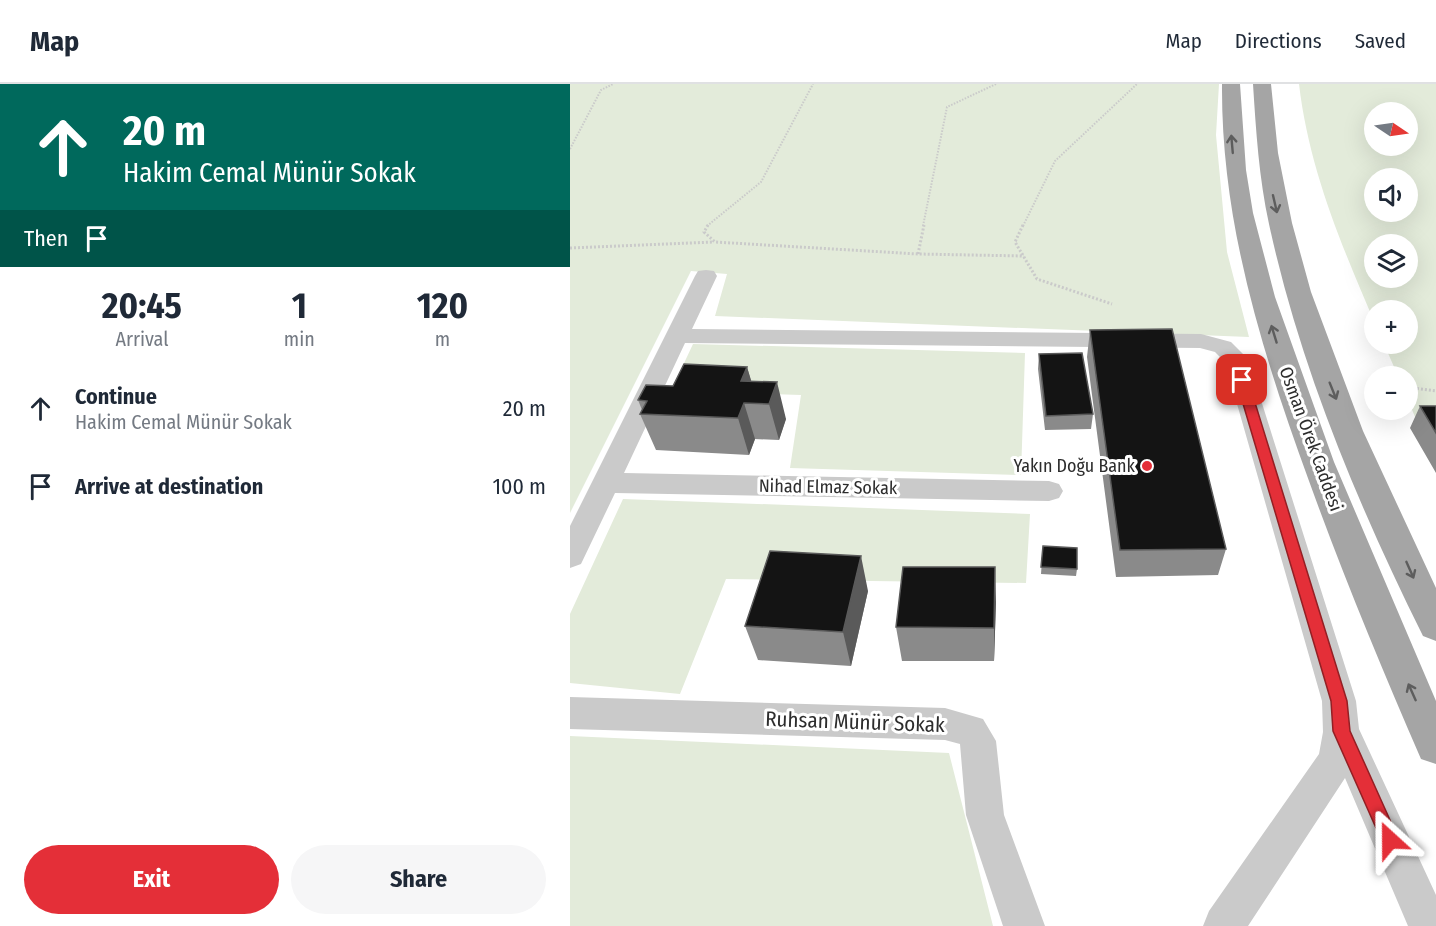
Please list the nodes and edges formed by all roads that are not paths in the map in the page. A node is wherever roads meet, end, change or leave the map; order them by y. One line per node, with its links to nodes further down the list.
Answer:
1 (1231, 84): 11 (main road, Osman Örek Caddesi, one-way to 1)
2 (1262, 84): 8 (main road, Osman Örek Caddesi, one-way to 8)
3 (706, 276): 4 (street)
4 (678, 336): 5 (street); 10 (street)
5 (608, 483): 6 (street, Nihad Elmaz Sokak); 7 (street)
6 (1049, 490)
7 (570, 556)
8 (1436, 625)
9 (570, 713): 12 (street, Ruhsan Münür Sokak)
10 (1342, 731): 13 (street); 14 (street)
11 (1436, 745)
12 (1024, 926)
13 (1224, 926)
14 (1429, 926)

